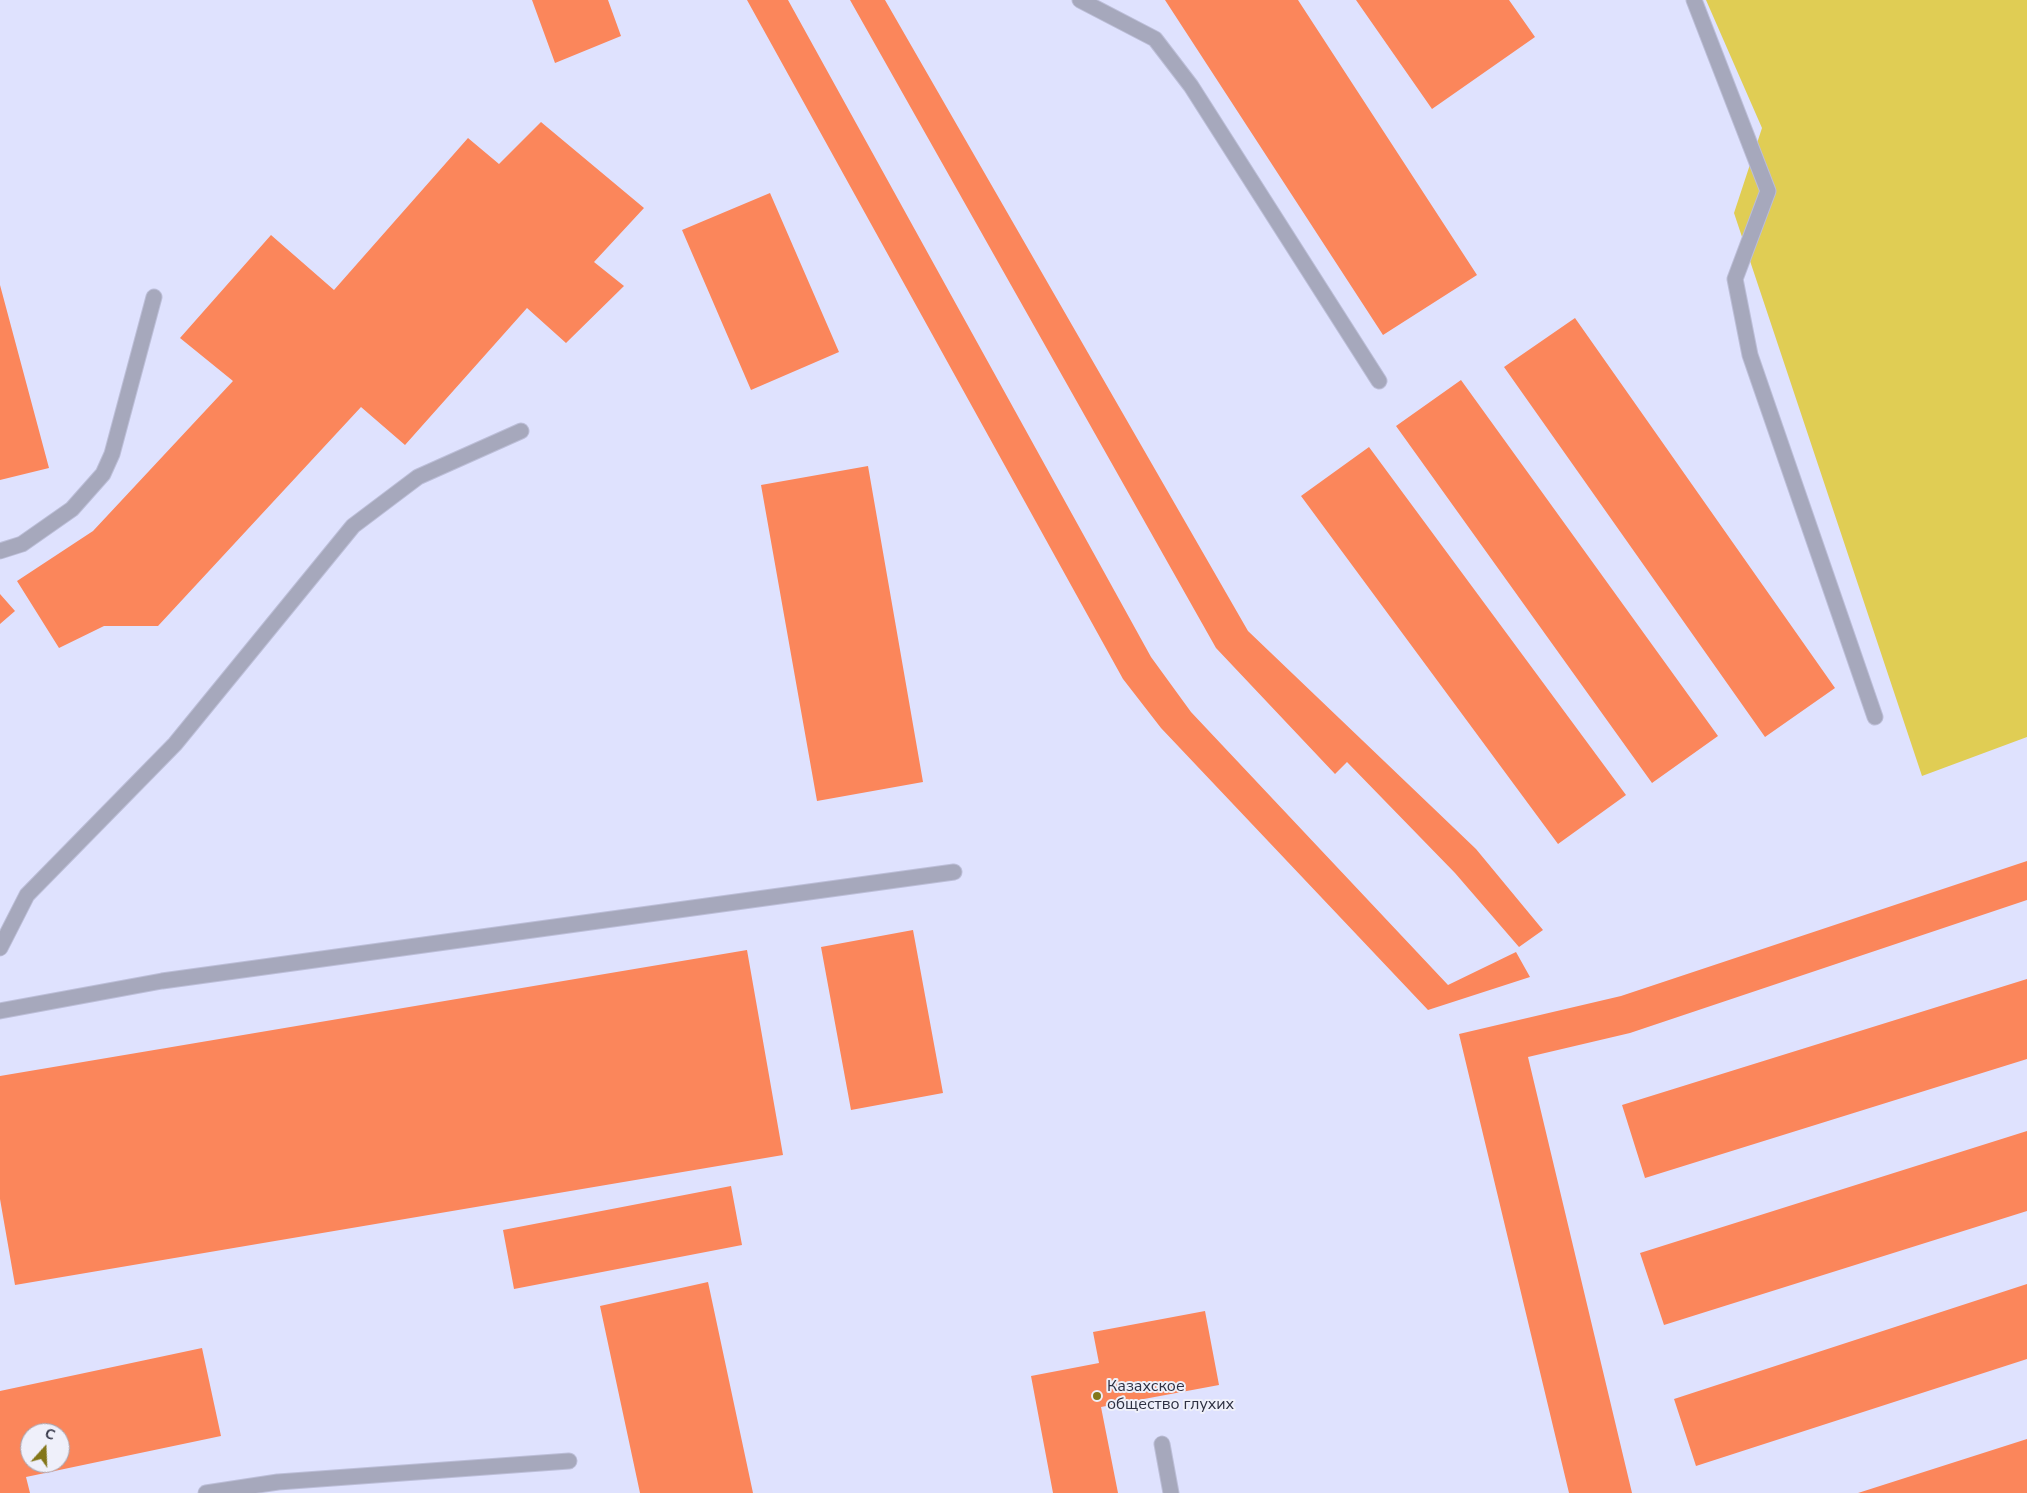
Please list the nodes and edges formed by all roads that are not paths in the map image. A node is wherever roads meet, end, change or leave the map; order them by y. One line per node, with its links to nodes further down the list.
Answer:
1 (1080, 0): 4 (lane)
2 (1694, 0): 7 (lane)
3 (154, 297): 6 (lane)
4 (1380, 381)
5 (521, 431): 9 (lane)
6 (0, 551)
7 (1875, 717)
8 (954, 872): 10 (lane)
9 (0, 948)
10 (0, 1012)
11 (1162, 1444): 14 (lane)
12 (569, 1461): 13 (lane)
13 (206, 1493)
14 (1171, 1493)

